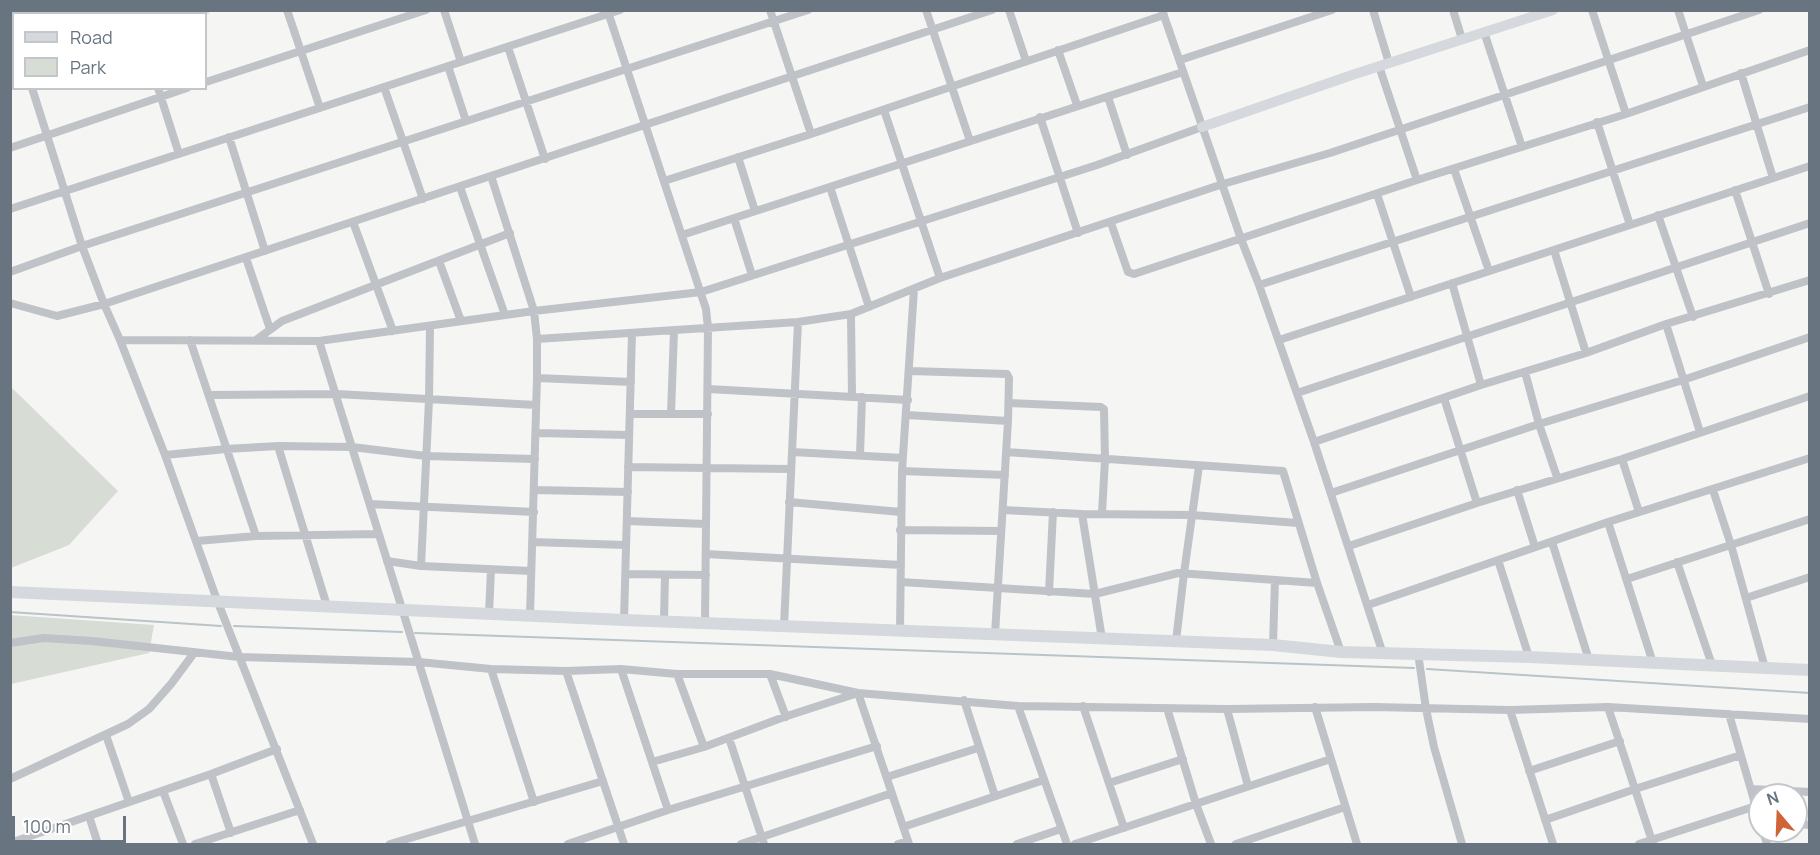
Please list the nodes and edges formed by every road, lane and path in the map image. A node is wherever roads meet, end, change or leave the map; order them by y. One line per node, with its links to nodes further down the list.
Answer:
1 (287, 10): 29 (street)
2 (426, 10): 29 (street)
3 (444, 10): 33 (street)
4 (620, 10): 18 (street)
5 (770, 10): 21 (street)
6 (808, 10): 21 (street)
7 (926, 10): 22 (street)
8 (992, 10): 22 (street)
9 (1009, 10): 32 (street)
10 (1299, 10): 20 (street)
11 (1332, 10): 20 (street)
12 (1373, 10): 34 (street)
13 (1453, 10): 25 (street)
14 (1553, 10): 23 (street)
15 (1592, 10): 31 (street)
16 (1678, 10): 24 (street)
17 (1759, 10): 24 (street)
18 (608, 12): 26 (street); 36 (street)
19 (1163, 13): 27 (street); 30 (street)
20 (1302, 20): 30 (street)
21 (773, 22): 36 (street); 39 (street)
22 (933, 30): 39 (street); 41 (street)
23 (1484, 32): 25 (street); 47 (street)
24 (1685, 35): 31 (street); 42 (street)
25 (1462, 39): 34 (street)
26 (508, 47): 33 (street); 50 (street)
27 (1058, 50): 32 (street); 51 (street)
28 (1809, 50): 38 (street)
29 (301, 51): 40 (street); 53 (street)
30 (1180, 60): 37 (street)
31 (1608, 60): 47 (street); 55 (street)
32 (1026, 61): 41 (street)
33 (461, 62): 35 (street)
34 (1384, 65): 61 (street); 62 (street)
35 (448, 66): 43 (street); 57 (street)
36 (627, 69): 50 (street); 60 (street)
37 (1183, 72): 49 (street); 61 (street)
38 (1741, 74): 42 (street); 59 (street)
39 (792, 77): 60 (street); 63 (street)
40 (207, 82)
41 (952, 85): 54 (street); 67 (street)
42 (1703, 86): 55 (street)
43 (384, 87): 53 (street); 66 (street)
44 (33, 90): 64 (street)
45 (158, 90): 48 (street)
46 (181, 90): 48 (street)
47 (1504, 94): 62 (street); 69 (street)
48 (160, 97): 64 (street); 70 (street)
49 (1108, 97): 51 (street); 71 (street)
50 (526, 102): 57 (street); 73 (street)
51 (1077, 105): 56 (street)
52 (1809, 107): 59 (street)
53 (320, 108): 65 (street)
54 (884, 110): 63 (street); 74 (street)
55 (1626, 114): 58 (street)
56 (1040, 117): 67 (street); 79 (street)
57 (466, 121): 66 (street)
58 (1597, 123): 69 (street); 77 (street)
59 (1756, 124): 77 (street); 80 (street)
60 (646, 125): 73 (street); 82 (street)
61 (1202, 128): 71 (street); 83 (street)
62 (1401, 129): 81 (street); 83 (street)
63 (811, 134): 72 (street)
64 (46, 135): 68 (street); 86 (street)
65 (229, 137): 70 (street); 88 (street)
66 (403, 141): 88 (street); 90 (street)
67 (970, 141): 74 (street)
68 (10, 147)
69 (1522, 147): 76 (street)
70 (179, 154): 86 (street)
71 (1126, 155): 79 (street)
72 (738, 157): 82 (street); 92 (street)
73 (545, 159): 78 (street)
74 (902, 164): 84 (street); 97 (street)
75 (1809, 166): 80 (street)
76 (1454, 169): 81 (street); 94 (street)
77 (1612, 172): 94 (street); 100 (street)
78 (492, 176): 85 (street); 101 (street)
79 (1060, 177): 97 (street); 102 (street)
80 (1773, 178): 87 (street)
81 (1417, 180): 89 (street)
82 (664, 181): 103 (street)
83 (1223, 184): 98 (street); 104 (street)
84 (830, 187): 92 (street); 108 (street)
85 (459, 188): 90 (street); 106 (street)
86 (64, 190): 91 (street); 109 (street)
87 (1735, 190): 93 (street); 107 (street)
88 (246, 192): 109 (street); 111 (street)
89 (1377, 194): 104 (street); 105 (street)
90 (423, 199): 96 (street)
91 (10, 209)
92 (755, 211): 95 (street)
93 (1658, 215): 100 (street); 114 (street)
94 (1470, 217): 105 (street); 115 (street)
95 (734, 218): 103 (street); 117 (street)
96 (353, 222): 111 (street); 121 (street)
97 (921, 222): 108 (street); 118 (street)
98 (1111, 223): 102 (street); 104 (street)
99 (1809, 223): 107 (street)
100 (1630, 225): 110 (street)
101 (510, 233): 106 (street); 131 (street)
102 (1078, 233): 118 (street)
103 (682, 235): 124 (street)
104 (1241, 239): 122 (street)
105 (1393, 242): 122 (street); 126 (street)
106 (480, 243): 113 (street); 133 (street)
107 (1753, 243): 114 (street); 125 (street)
108 (849, 245): 117 (street); 130 (street)
109 (82, 246): 116 (street); 129 (street)
110 (1554, 250): 115 (street); 127 (street)
111 (266, 251): 112 (street)
112 (246, 258): 129 (street); 140 (street)
113 (439, 261): 121 (street); 135 (street)
114 (1676, 268): 127 (street); 134 (street)
115 (1489, 271): 119 (street)
116 (10, 272)
117 (753, 275): 124 (street)
118 (940, 278): 123 (street)
119 (1452, 283): 126 (street); 144 (street)
120 (1809, 283): 125 (street)
121 (376, 285): 140 (street); 141 (street)
122 (1259, 285): 150 (street)
123 (914, 289): 130 (street); 153 (street)
124 (701, 292): 131 (street); 139 (street)
125 (1769, 294): 134 (street)
126 (1411, 297): 150 (street)
127 (1570, 302): 144 (street); 152 (street)
128 (10, 303): 129 (street)
129 (104, 304): 147 (street)
130 (869, 307): 132 (street)
131 (534, 311): 133 (street); 146 (street)
132 (851, 314): 136 (street); 165 (street)
133 (505, 315): 135 (street)
134 (1693, 317): 137 (street)
135 (461, 321): 138 (street)
136 (798, 322): 139 (street); 162 (street)
137 (1666, 324): 152 (street); 156 (street)
138 (429, 326): 141 (street); 168 (street)
139 (708, 328): 142 (street); 159 (street)
140 (270, 329): 149 (street)
141 (393, 331): 151 (street)
142 (674, 331): 143 (street); 173 (street)
143 (632, 333): 146 (street); 157 (street)
144 (1467, 335): 158 (street); 161 (street)
145 (1809, 337): 156 (street)
146 (537, 339): 155 (street)
147 (120, 340): 148 (street); 188 (street)
148 (190, 340): 149 (street); 163 (street)
149 (256, 340): 151 (street)
150 (1279, 340): 161 (street)
151 (320, 341): 160 (street)
152 (1586, 353): 154 (street)
153 (910, 371): 169 (street); 170 (street)
154 (1525, 372): 158 (street); 177 (street)
155 (537, 378): 157 (street); 171 (street)
156 (1683, 380): 177 (street); 178 (street)
157 (631, 382): 172 (street)
158 (1481, 385): 167 (street)
159 (708, 389): 162 (street); 174 (street)
160 (337, 393): 163 (street); 168 (street); 183 (street)
161 (1297, 393): 181 (street)
162 (794, 394): 165 (street); 186 (street)
163 (210, 395): 184 (street)
164 (1809, 396): 178 (street)
165 (852, 397): 166 (street)
166 (862, 397): 169 (street); 189 (street)
167 (1444, 398): 181 (street); 185 (street)
168 (429, 400): 171 (street); 190 (street)
169 (908, 400): 175 (street)
170 (1009, 403): 176 (street); 195 (street)
171 (536, 405): 179 (street)
172 (630, 414): 173 (street); 180 (street)
173 (671, 414): 174 (street)
174 (708, 414): 198 (street)
175 (907, 415): 176 (street); 191 (street)
176 (1008, 421): 187 (street)
177 (1539, 424): 185 (street); 202 (street)
178 (1700, 432): 194 (street)
179 (536, 433): 180 (street); 193 (street)
180 (629, 435): 197 (street)
181 (1314, 442): 207 (street)
182 (278, 446): 183 (street); 184 (street); 228 (street)
183 (352, 447): 190 (street); 210 (street)
184 (226, 449): 188 (street); 229 (street)
185 (1460, 451): 207 (street); 209 (street)
186 (792, 452): 189 (street); 199 (street)
187 (1006, 452): 195 (street); 201 (street)
188 (165, 455): 230 (street)
189 (860, 455): 191 (street)
190 (426, 456): 193 (street); 211 (street)
191 (903, 458): 200 (street)
192 (1809, 458): 205 (street)
193 (535, 459): 203 (street)
194 (1622, 459): 202 (street); 216 (street)
195 (1105, 460): 196 (street); 217 (street)
196 (1199, 466): 219 (street); 223 (street)
197 (628, 467): 198 (street); 206 (street)
198 (708, 468): 199 (street); 224 (street)
199 (791, 469): 208 (street)
200 (902, 471): 201 (street); 214 (street)
201 (1005, 475): 212 (street)
202 (1557, 477): 204 (street)
203 (534, 490): 206 (street); 213 (street)
204 (1517, 490): 209 (street); 236 (street)
205 (1713, 490): 216 (street); 234 (street)
206 (628, 492): 221 (street)
207 (1331, 493): 235 (street)
208 (789, 502): 214 (street); 238 (street)
209 (1477, 503): 235 (street)
210 (370, 504): 211 (street); 227 (street)
211 (424, 507): 213 (street); 243 (street)
212 (1003, 510): 215 (street); 226 (street)
213 (534, 512): 231 (street)
214 (901, 512): 225 (street)
215 (1053, 512): 218 (street); 256 (street)
216 (1639, 512): 222 (street)
217 (1102, 513): 218 (street); 219 (street)
218 (1082, 514): 258 (street)
219 (1192, 516): 223 (street); 246 (street)
220 (1809, 519): 234 (street)
221 (627, 521): 224 (street); 233 (street)
222 (1608, 522): 232 (street); 251 (street)
223 (1299, 523): 254 (street)
224 (706, 524): 237 (street)
225 (900, 530): 226 (street); 242 (street)
226 (1001, 531): 255 (street)
227 (378, 534): 228 (street); 240 (street)
228 (305, 535): 229 (street); 262 (street)
229 (256, 536): 230 (street)
230 (197, 541): 260 (street)
231 (532, 542): 233 (street); 245 (street)
232 (1552, 542): 236 (street); 282 (street)
233 (626, 545): 247 (street)
234 (1731, 545): 241 (street); 259 (street)
235 (1349, 546): 261 (street)
236 (1535, 548): 239 (street)
237 (706, 554): 238 (street); 249 (street)
238 (787, 558): 242 (street); 269 (street)
239 (1498, 560): 261 (street); 281 (street)
240 (387, 561): 243 (street); 263 (street)
241 (1677, 562): 251 (street); 285 (street)
242 (901, 565): 253 (street)
243 (421, 566): 244 (street)
244 (491, 570): 245 (street); 264 (street)
245 (531, 571): 265 (street)
246 (1184, 573): 252 (street); 258 (street); 273 (street)
247 (626, 574): 248 (street); 266 (street)
248 (665, 574): 249 (street); 267 (street)
249 (706, 575): 268 (street)
250 (1809, 577): 259 (street)
251 (1627, 579): 284 (street)
252 (1275, 580): 254 (street); 275 (street)
253 (901, 582): 255 (street); 270 (street)
254 (1317, 583): 276 (street)
255 (998, 587): 256 (street); 271 (street)
256 (1049, 591): 258 (street)
257 (10, 592): 260 (main road)
258 (1095, 594): 272 (street)
259 (1746, 598): 286 (street)
260 (217, 600): 262 (main road); 280 (street)
261 (1368, 605): 277 (street)
262 (327, 606): 263 (main road)
263 (402, 609): 264 (main road); 283 (street)
264 (489, 613): 265 (main road)
265 (530, 615): 266 (main road)
266 (624, 620): 267 (main road)
267 (664, 621): 268 (main road)
268 (705, 622): 269 (main road)
269 (783, 626): 270 (main road)
270 (900, 630): 271 (main road)
271 (995, 634): 272 (main road)
272 (1102, 639): 273 (main road)
273 (1176, 641): 275 (main road)
274 (10, 644): 278 (street)
275 (1273, 645): 276 (main road)
276 (1341, 651): 277 (main road)
277 (1382, 651): 279 (main road)
278 (194, 653): 280 (street); 306 (street)
279 (1418, 653): 281 (main road); 301 (street)
280 (239, 657): 283 (street); 312 (street)
281 (1529, 657): 282 (main road)
282 (1589, 660): 284 (main road)
283 (419, 662): 287 (street); 340 (street)
284 (1653, 663): 285 (main road)
285 (1712, 665): 286 (main road)
286 (1766, 668): 289 (main road)
287 (491, 669): 290 (street); 332 (street)
288 (621, 669): 290 (street); 291 (street); 316 (street)
289 (1809, 670)
290 (566, 671): 322 (street)
291 (677, 674): 292 (street); 310 (street)
292 (770, 674): 293 (street); 304 (street)
293 (858, 693): 294 (street); 304 (street); 309 (street)
294 (964, 700): 295 (street); 311 (street)
295 (1018, 706): 296 (street); 321 (street)
296 (1083, 706): 299 (street); 323 (street)
297 (1315, 707): 300 (street); 301 (street); 315 (street)
298 (1608, 707): 302 (street); 303 (street); 308 (street)
299 (1167, 708): 300 (street); 314 (street)
300 (1227, 709): 326 (street)
301 (1426, 709): 302 (street); 366 (street)
302 (1510, 710): 317 (street)
303 (1729, 714): 305 (street); 313 (street)
304 (786, 717): 307 (street)
305 (1809, 719)
306 (106, 735): 320 (street); 331 (street)
307 (729, 738): 310 (street); 325 (street)
308 (1620, 741): 317 (street); 327 (street)
309 (877, 746): 319 (street); 325 (street)
310 (704, 747): 316 (street)
311 (978, 748): 319 (street); 330 (street)
312 (277, 749): 318 (street); 336 (street)
313 (1741, 755): 324 (street); 327 (street)
314 (1183, 759): 323 (street); 333 (street)
315 (1331, 759): 326 (street); 334 (street)
316 (652, 762): 337 (street)
317 (1529, 771): 339 (street)
318 (211, 774): 328 (street); 345 (street)
319 (887, 777): 329 (street)
320 (10, 779)
321 (1044, 780): 330 (street); 344 (street)
322 (603, 781): 332 (street); 343 (street)
323 (1109, 783): 342 (street)
324 (1749, 783)
325 (746, 786): 337 (street); 346 (street)
326 (1248, 786): 333 (street)
327 (1635, 789): 339 (street); 349 (street)
328 (163, 791): 331 (street); 351 (street)
329 (892, 793): 341 (street); 346 (street)
330 (995, 796): 341 (street)
331 (129, 802): 338 (street)
332 (534, 802): 340 (street)
333 (1196, 804): 342 (street); 363 (street)
334 (1346, 807): 364 (street); 365 (street)
335 (1748, 809): 349 (street)
336 (300, 810): 345 (street); 353 (street)
337 (668, 810): 343 (street)
338 (89, 816): 347 (street); 350 (street)
339 (1545, 820): 367 (street)
340 (468, 821): 354 (street); 355 (street)
341 (903, 827): 348 (street)
342 (1124, 828): 362 (street)
343 (618, 829): 356 (street); 357 (street)
344 (1061, 829): 360 (street); 361 (street)
345 (231, 832): 352 (street)
346 (762, 841): 358 (street)
347 (10, 843)
348 (908, 843): 359 (street)
349 (1652, 843): 368 (street)
350 (98, 844)
351 (183, 844)
352 (195, 844)
353 (313, 844)
354 (390, 844)
355 (476, 844)
356 (568, 844)
357 (624, 844)
358 (741, 844)
359 (897, 844)
360 (1017, 844)
361 (1066, 844)
362 (1075, 844)
363 (1211, 844)
364 (1236, 844)
365 (1357, 844)
366 (1462, 844)
367 (1553, 844)
368 (1639, 844)

